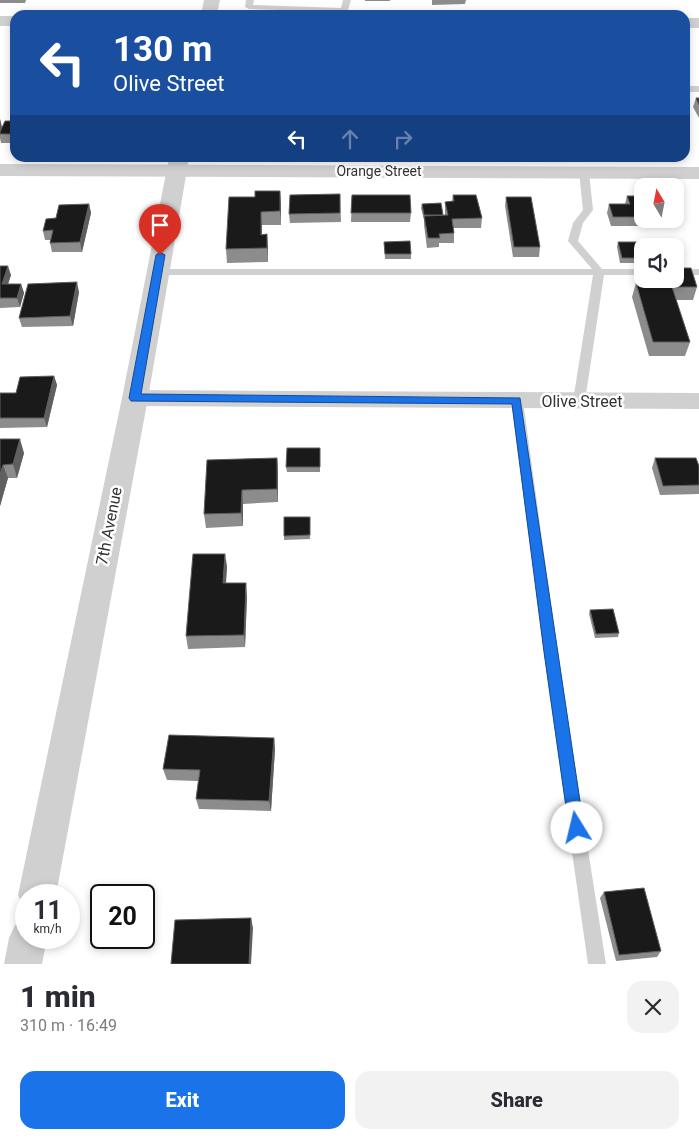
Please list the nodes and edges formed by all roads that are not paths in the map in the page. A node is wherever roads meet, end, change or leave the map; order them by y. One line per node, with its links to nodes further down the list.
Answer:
1 (250, 0): 2 (lane)
2 (346, 0)
3 (178, 164): 4 (street, Orange Street); 5 (street, Orange Street); 7 (street, 7th Avenue)
4 (0, 170)
5 (584, 172): 6 (street, Orange Street); 8 (lane)
6 (699, 172)
7 (157, 272): 8 (lane); 12 (street, 7th Avenue)
8 (599, 272): 9 (lane); 14 (lane)
9 (634, 272)
10 (684, 272): 11 (lane)
11 (699, 272)
12 (135, 398): 13 (street, Olive Street); 16 (street, 7th Avenue)
13 (517, 401): 14 (street, Olive Street); 19 (lane)
14 (579, 401): 15 (street, Olive Street)
15 (699, 401)
16 (39, 884)
17 (26, 949): 18 (street)
18 (23, 964)
19 (597, 964)

